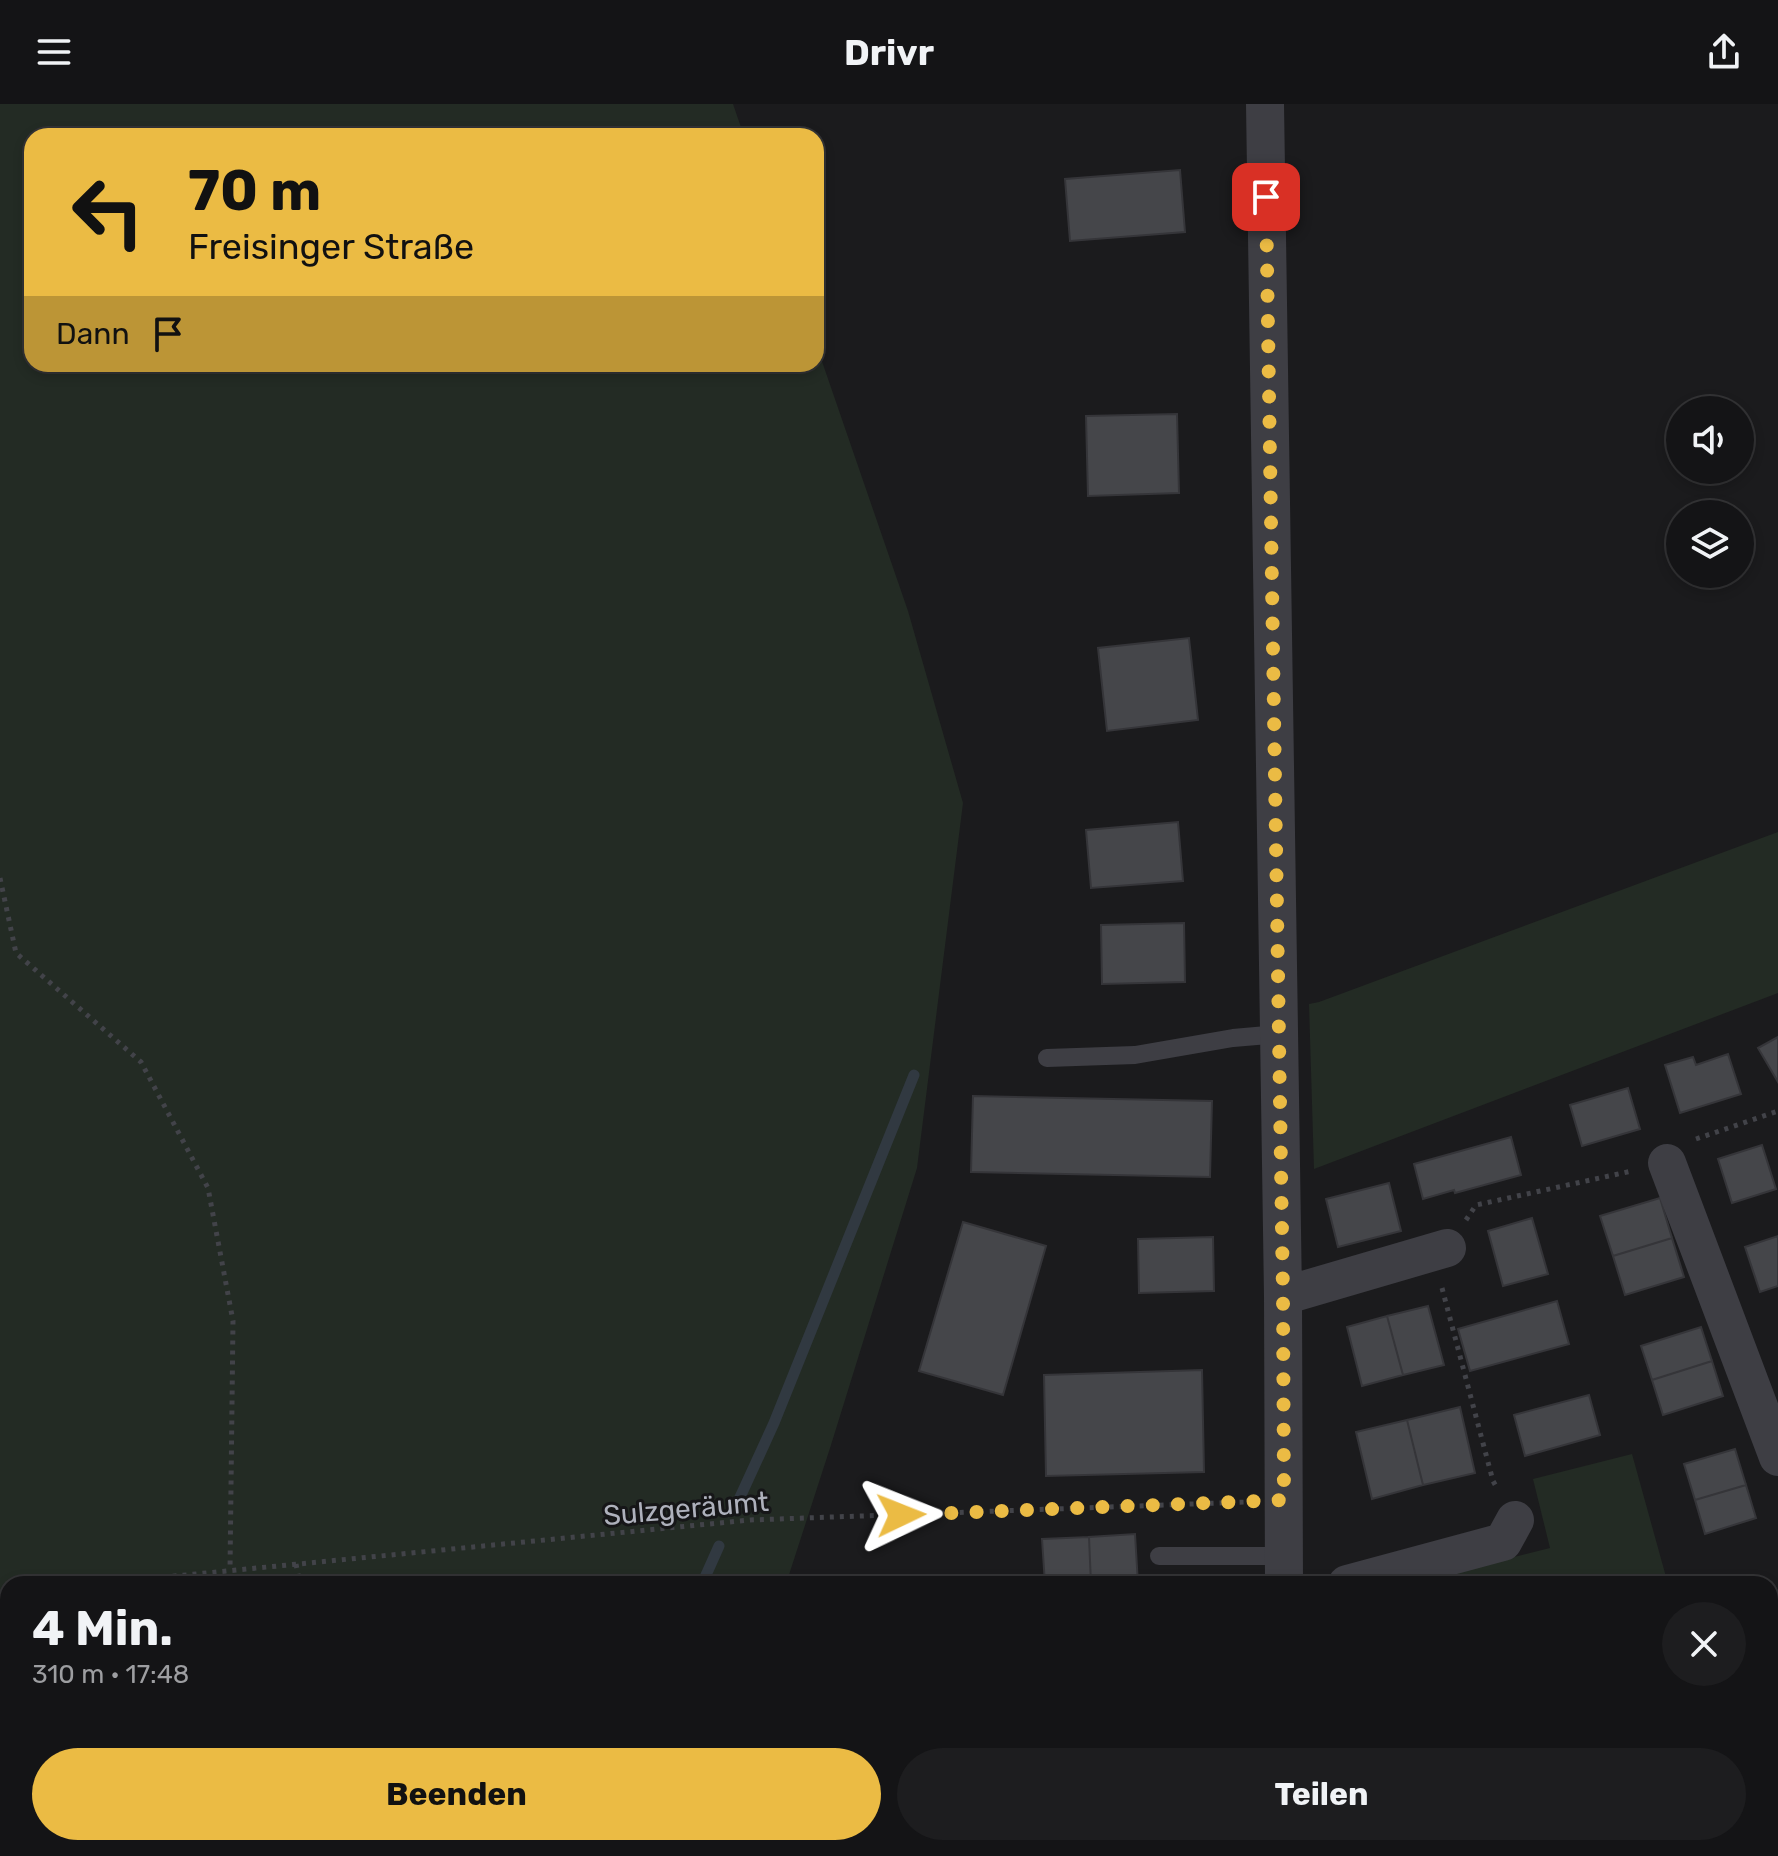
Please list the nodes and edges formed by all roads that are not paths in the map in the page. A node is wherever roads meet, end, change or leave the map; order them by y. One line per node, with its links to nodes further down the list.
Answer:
1 (1265, 104): 2 (street)
2 (1279, 1034): 3 (lane); 6 (street)
3 (1047, 1058)
4 (1667, 1163): 7 (street)
5 (1440, 1250): 6 (street)
6 (1283, 1296): 10 (street)
7 (1778, 1457)
8 (1515, 1520): 11 (street)
9 (1159, 1556): 10 (lane)
10 (1284, 1570)
11 (1377, 1576)

